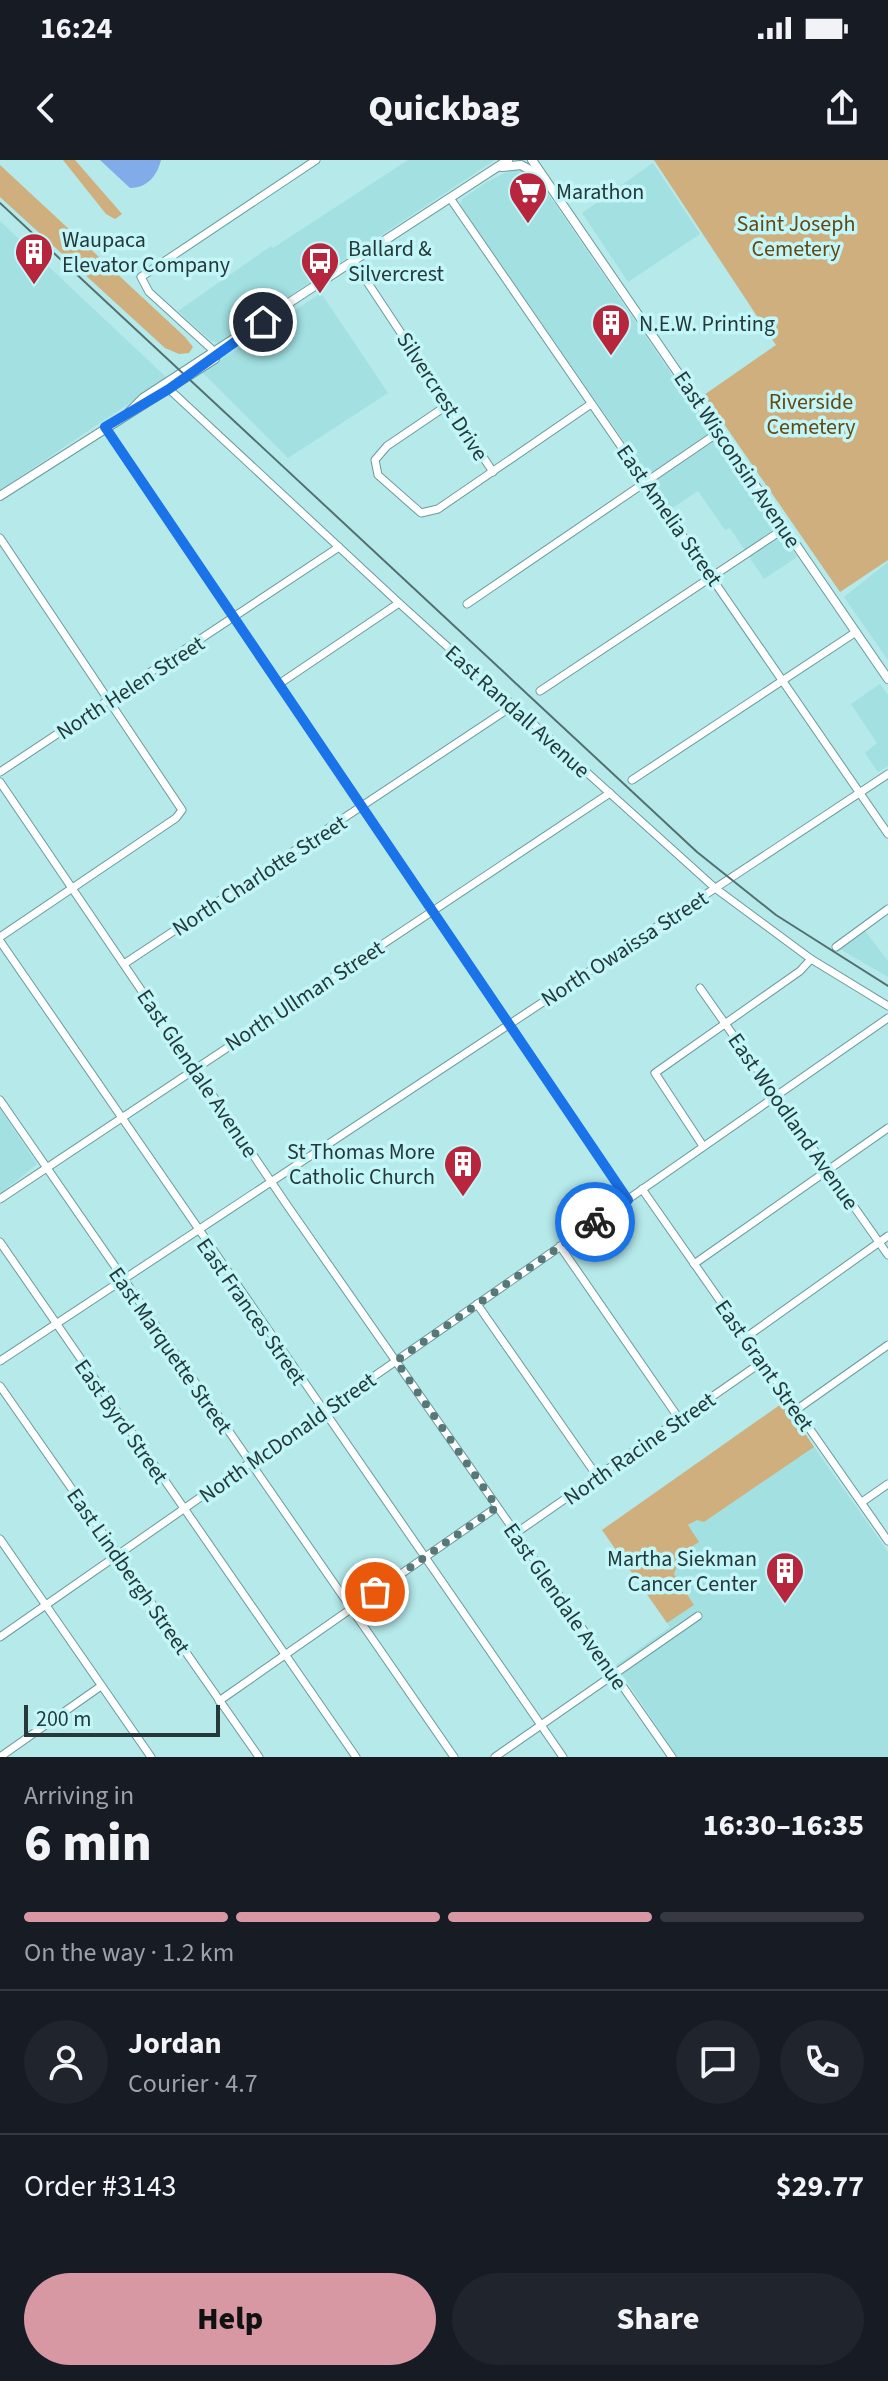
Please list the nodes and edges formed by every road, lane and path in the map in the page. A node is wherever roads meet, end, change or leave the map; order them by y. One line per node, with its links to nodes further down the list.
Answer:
1 (316, 160): 7 (street)
2 (532, 160): 4 (main road, East Wisconsin Avenue)
3 (503, 163): 4 (main road); 5 (main road)
4 (546, 179): 13 (main road, East Wisconsin Avenue)
5 (450, 198): 6 (main road); 10 (street, East Amelia Street)
6 (354, 262): 7 (main road); 9 (street, Silvercrest Drive)
7 (216, 353): 8 (main road); 11 (main road)
8 (169, 389): 11 (main road); 19 (street, East Randall Avenue)
9 (449, 404): 14 (street, Silvercrest Drive); 14 (street)
10 (591, 404): 14 (street, Silvercrest Drive); 15 (street, East Amelia Street)
11 (129, 412): 12 (main road)
12 (105, 427): 16 (main road); 23 (street)
13 (719, 432): 15 (street); 17 (main road, East Wisconsin Avenue)
14 (493, 472)
15 (646, 481): 20 (street, East Amelia Street); 22 (street)
16 (0, 496)
17 (785, 528): 20 (street); 24 (main road, East Wisconsin Avenue)
18 (0, 538): 29 (street)
19 (339, 547): 21 (street, East Randall Avenue); 23 (street, North Helen Street)
20 (712, 576): 26 (street, East Amelia Street); 28 (street)
21 (399, 603): 27 (street); 30 (street, East Randall Avenue)
22 (467, 604)
23 (234, 618): 27 (street); 29 (street, North Helen Street)
24 (856, 632): 25 (main road, East Wisconsin Avenue); 26 (street)
25 (887, 674)
26 (783, 681): 33 (street); 36 (street, East Amelia Street)
27 (279, 684): 37 (street)
28 (540, 691)
29 (110, 700): 31 (street, North Helen Street); 39 (street)
30 (514, 705): 35 (street, East Randall Avenue); 37 (street, North Charlotte Street)
31 (0, 772)
32 (888, 774): 36 (street, North Owaissa Street)
33 (632, 780)
34 (0, 782): 39 (street, East Glendale Avenue)
35 (610, 793): 40 (street, East Randall Avenue); 42 (street, North Ullman Street)
36 (860, 793): 38 (street, East Amelia Street); 40 (street, North Owaissa Street)
37 (362, 808): 42 (street); 46 (street, North Charlotte Street)
38 (888, 834)
39 (73, 888): 43 (street); 46 (street, East Glendale Avenue)
40 (715, 888): 45 (street, East Randall Avenue); 51 (street, North Owaissa Street)
41 (888, 909): 44 (street)
42 (432, 911): 51 (street); 52 (street, North Ullman Street)
43 (0, 939): 55 (street, East Frances Street)
44 (836, 947)
45 (811, 959): 48 (street, East Randall Avenue); 50 (street)
46 (124, 964): 52 (street, East Glendale Avenue)
47 (700, 988): 50 (street, East Woodland Avenue)
48 (888, 1006)
49 (888, 1018): 53 (street, North McDonald Street)
50 (725, 1023): 53 (street, East Woodland Avenue); 57 (street)
51 (508, 1024): 60 (street, North Owaissa Street); 63 (street)
52 (194, 1067): 55 (street, North Ullman Street); 60 (street, East Glendale Avenue)
53 (776, 1096): 57 (street, North McDonald Street); 59 (street, East Woodland Avenue)
54 (0, 1100): 58 (street, East Marquette Street)
55 (120, 1118): 58 (street, North Ullman Street); 64 (street, East Frances Street)
56 (888, 1128): 59 (street)
57 (703, 1146): 61 (street, North McDonald Street)
58 (47, 1168): 62 (street, North Ullman Street); 71 (street, East Marquette Street)
59 (829, 1170): 67 (street, East Woodland Avenue); 70 (street)
60 (271, 1180): 64 (street, North Owaissa Street); 77 (street, East Glendale Avenue)
61 (642, 1189): 63 (street, North McDonald Street); 70 (street, East Grant Street)
62 (0, 1199)
63 (628, 1200): 68 (street, North McDonald Street)
64 (196, 1230): 71 (street, North Owaissa Street); 81 (street, East Frances Street)
65 (888, 1236): 67 (street)
66 (0, 1242): 73 (street, East Byrd Street)
67 (879, 1242): 69 (street, East Woodland Avenue); 74 (street)
68 (560, 1246): 72 (street, North McDonald Street); 82 (street)
69 (888, 1255)
70 (694, 1264): 74 (street, East Grant Street)
71 (122, 1281): 73 (street, North Owaissa Street); 83 (street, East Marquette Street)
72 (477, 1304): 77 (street, North McDonald Street); 84 (street)
73 (55, 1324): 76 (street, North Owaissa Street); 88 (street, East Byrd Street)
74 (745, 1338): 78 (street, East Grant Street)
75 (888, 1345): 80 (street)
76 (0, 1361)
77 (396, 1361): 81 (street, North McDonald Street); 87 (street, East Glendale Avenue)
78 (762, 1362): 80 (street, East Grant Street); 82 (street, North Racine Street)
79 (0, 1386): 92 (street, East Lindbergh Street)
80 (796, 1410): 86 (street, East Grant Street)
81 (323, 1412): 83 (street, North McDonald Street); 93 (street, East Frances Street)
82 (680, 1420): 84 (street, North Racine Street)
83 (249, 1463): 88 (street, North McDonald Street); 95 (street, East Marquette Street)
84 (597, 1476): 89 (street, North Racine Street)
85 (888, 1484): 86 (street)
86 (862, 1502): 91 (street, East Grant Street)
87 (497, 1507): 89 (street, East Glendale Avenue); 93 (street)
88 (183, 1509): 92 (street, North McDonald Street); 98 (street, East Byrd Street)
89 (516, 1533): 99 (street, East Glendale Avenue)
90 (1, 1541): 94 (street)
91 (888, 1541)
92 (118, 1555): 94 (street, North McDonald Street); 101 (street, East Lindbergh Street)
93 (424, 1558): 95 (street); 102 (street, East Frances Street)
94 (46, 1605): 97 (street, North McDonald Street); 100 (street)
95 (350, 1609): 98 (street); 107 (street, East Marquette Street)
96 (698, 1616): 99 (street)
97 (0, 1637)
98 (285, 1655): 101 (street); 106 (street, East Byrd Street)
99 (613, 1674): 102 (street); 110 (street, East Glendale Avenue)
100 (101, 1686): 103 (street); 104 (street)
101 (219, 1701): 105 (street, East Lindbergh Street)
102 (541, 1725): 108 (street); 109 (street, East Frances Street)
103 (0, 1757)
104 (151, 1757)
105 (259, 1757)
106 (356, 1757)
107 (454, 1757)
108 (495, 1757)
109 (563, 1757)
110 (672, 1757)

